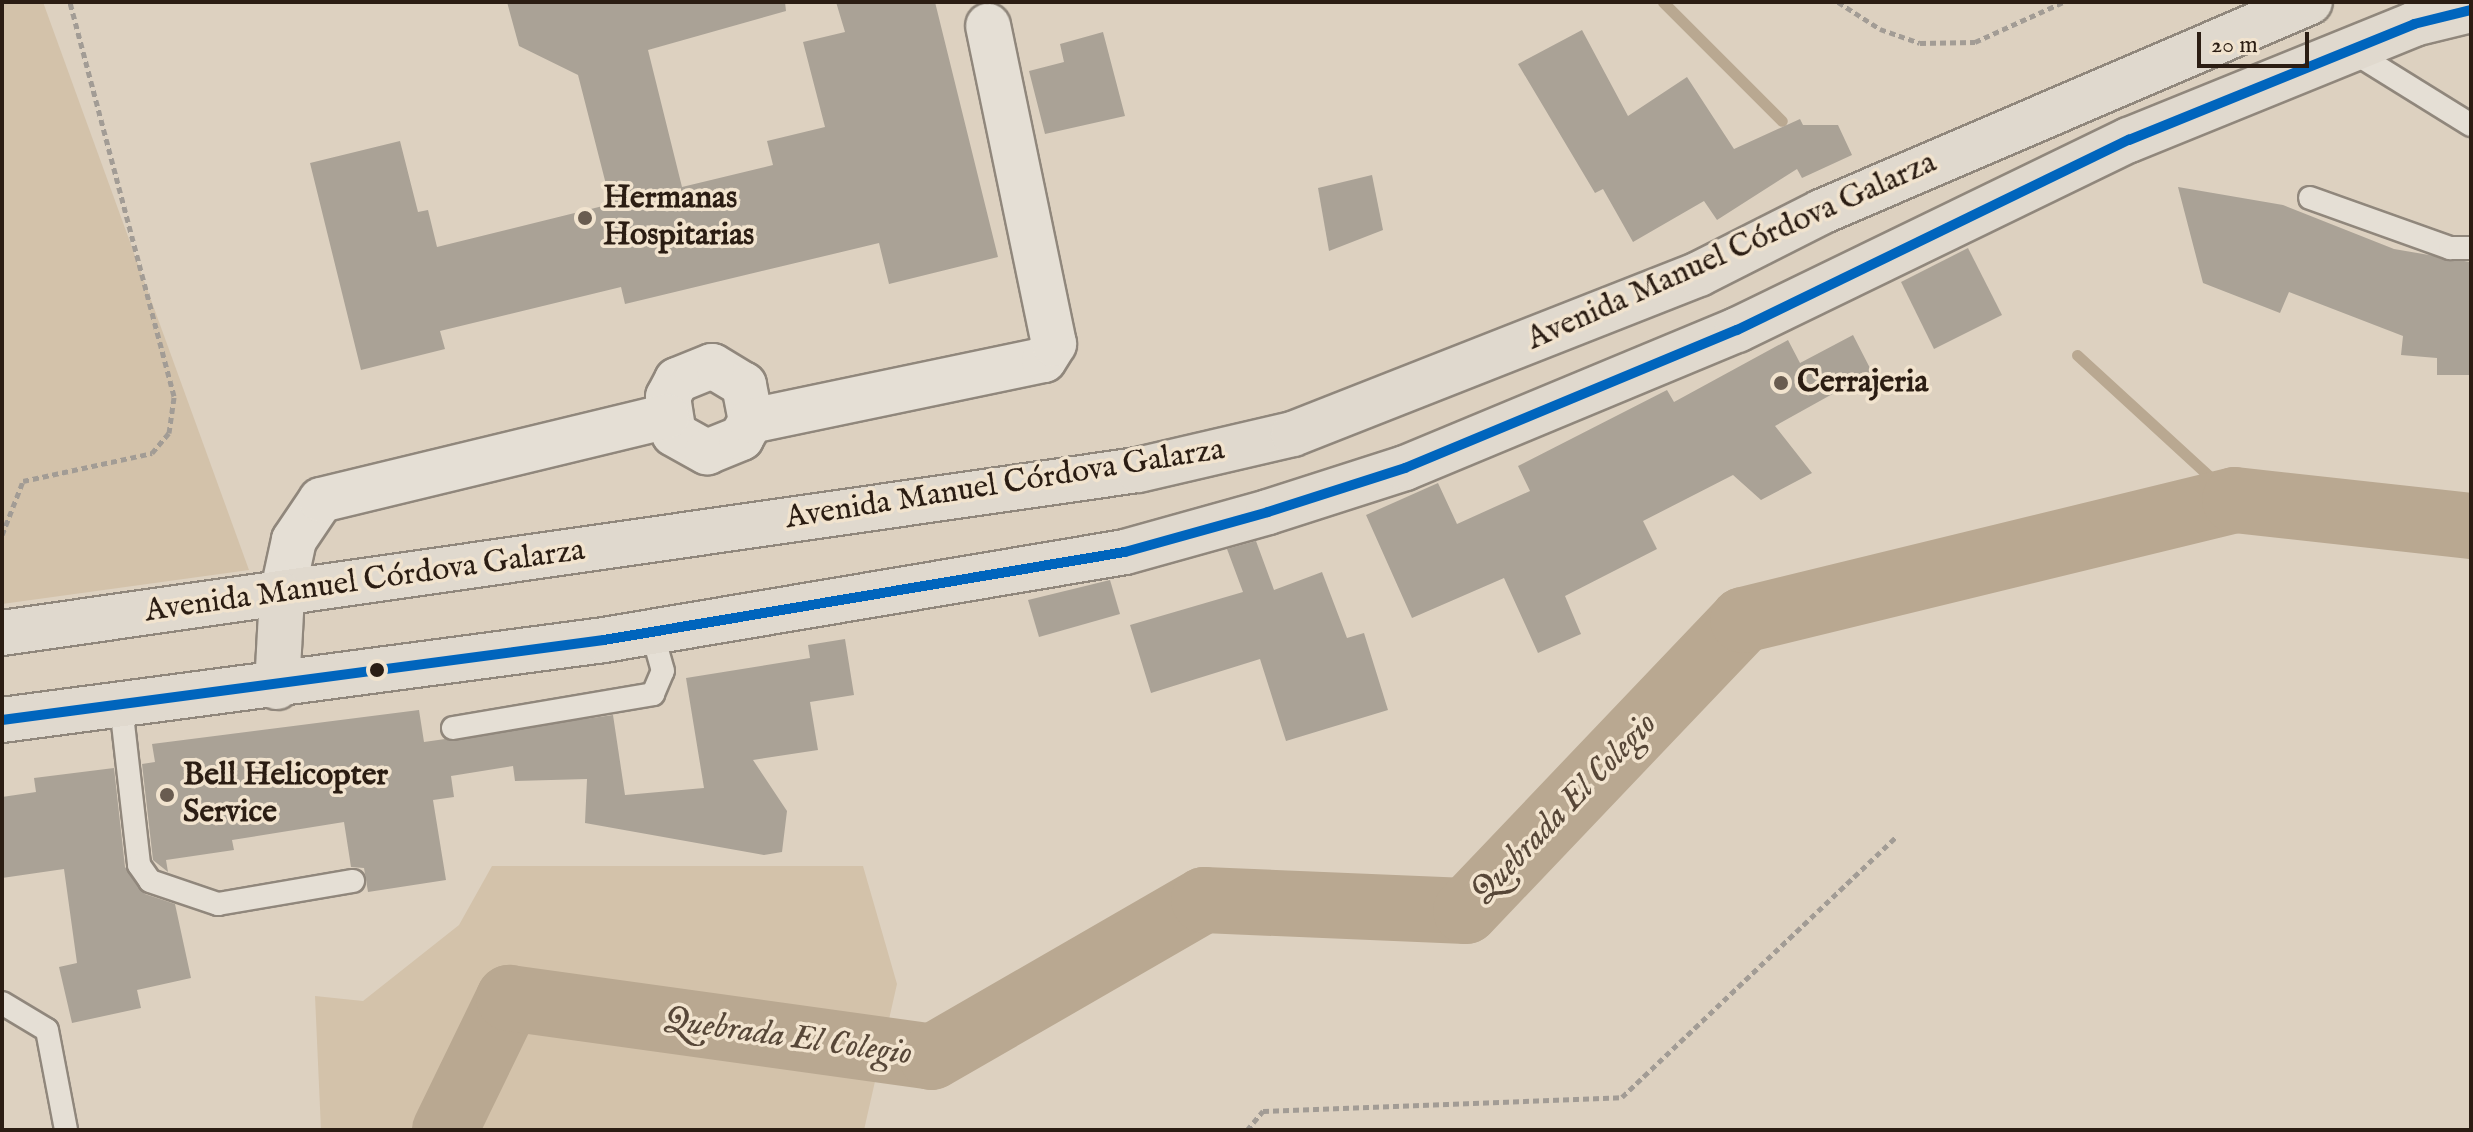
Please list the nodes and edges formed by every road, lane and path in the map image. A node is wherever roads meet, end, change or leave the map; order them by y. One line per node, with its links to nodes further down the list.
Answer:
1 (70, 2): 13 (path)
2 (1838, 2): 3 (path)
3 (2063, 2)
4 (2310, 2): 14 (main road, Avenida Manuel Córdova Galarza)
5 (2471, 10): 7 (main road, Avenida Manuel Córdova Galarza)
6 (988, 26): 12 (street)
7 (2349, 49): 8 (lane); 15 (main road, Avenida Manuel Córdova Galarza)
8 (2471, 125)
9 (2310, 198): 10 (lane)
10 (2471, 248)
11 (667, 416): 12 (street); 12 (street); 14 (street)
12 (751, 421)
13 (2, 535)
14 (282, 595): 16 (main road, Avenida Manuel Córdova Galarza); 17 (main road)
15 (652, 632): 17 (main road, Avenida Manuel Córdova Galarza); 20 (lane)
16 (2, 633)
17 (277, 687): 18 (main road, Avenida Manuel Córdova Galarza)
18 (121, 706): 19 (main road, Avenida Manuel Córdova Galarza); 22 (lane)
19 (2, 720)
20 (453, 728)
21 (1896, 837): 25 (path)
22 (353, 881)
23 (2, 1003): 24 (lane)
24 (66, 1130)
25 (1247, 1130)

